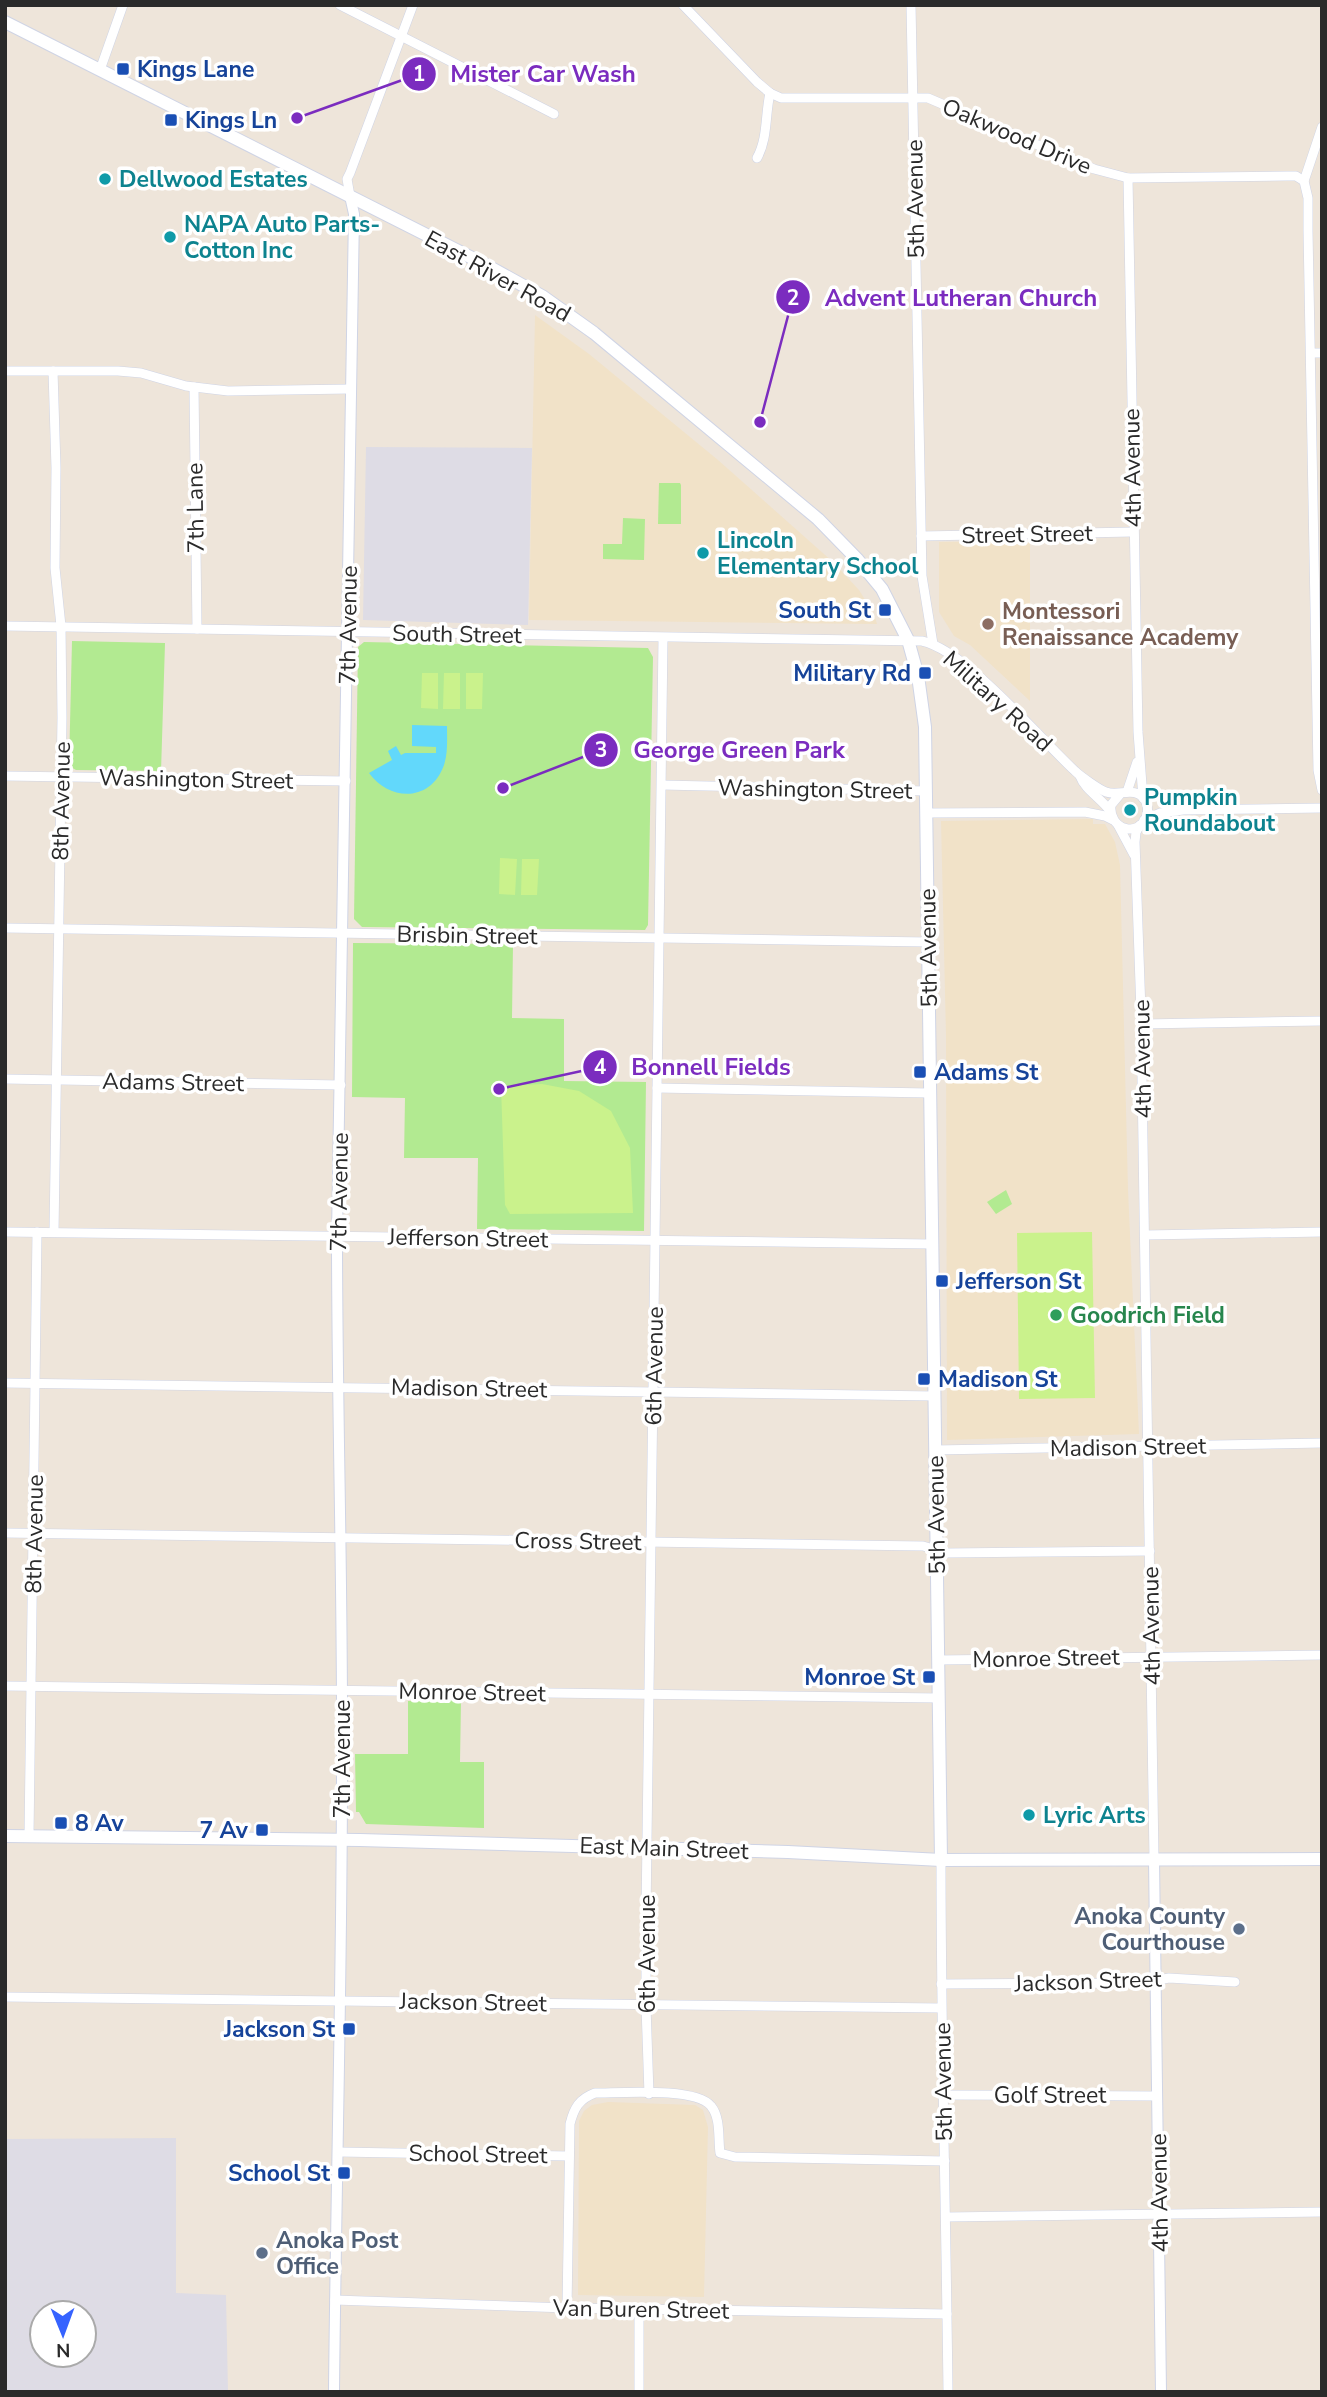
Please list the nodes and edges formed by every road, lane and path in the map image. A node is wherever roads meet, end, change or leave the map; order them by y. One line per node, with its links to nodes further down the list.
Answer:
1 (123, 5): 8 (street)
2 (340, 5): 7 (street)
3 (413, 5): 7 (street, 7th Avenue)
4 (682, 5): 9 (street)
5 (911, 5): 10 (street, 5th Avenue)
6 (5, 22): 8 (main road, East River Road)
7 (401, 37): 11 (street); 16 (street, 7th Avenue)
8 (100, 71): 16 (main road, East River Road)
9 (770, 93): 10 (street, Oakwood Drive); 13 (street)
10 (913, 97): 14 (street, Oakwood Drive); 24 (street, 5th Avenue)
11 (554, 114)
12 (1322, 127): 15 (street)
13 (758, 158)
14 (1128, 178): 15 (street, Oakwood Drive); 23 (street, 4th Avenue)
15 (1304, 181): 17 (street)
16 (350, 197): 22 (street, 7th Avenue); 30 (main road, East River Road)
17 (1311, 353): 18 (street); 38 (street)
18 (1322, 353)
19 (5, 371): 20 (street)
20 (53, 371): 21 (street); 26 (street, 8th Avenue)
21 (194, 387): 22 (street); 27 (street, 7th Lane)
22 (350, 388): 28 (street, 7th Avenue)
23 (1133, 532): 24 (street, Street Street); 32 (street, 4th Avenue)
24 (921, 536): 31 (street, 5th Avenue)
25 (5, 626): 26 (street, South Street)
26 (61, 626): 27 (street, South Street); 34 (street, 8th Avenue)
27 (197, 629): 28 (street, South Street)
28 (348, 632): 29 (street, South Street); 36 (street, 7th Avenue)
29 (663, 639): 30 (street, South Street); 37 (street, 6th Avenue)
30 (908, 640): 31 (street, Military Road); 39 (main road, 5th Avenue)
31 (933, 644): 35 (street, Military Road)
32 (1139, 757): 40 (street, 4th Avenue); 41 (street, 4th Avenue)
33 (5, 776): 34 (street, Washington Street)
34 (61, 776): 36 (street, Washington Street); 49 (street, 8th Avenue)
35 (1080, 776): 40 (street, Military Road); 45 (street, Military Road)
36 (346, 781): 50 (street, 7th Avenue)
37 (662, 785): 39 (street, Washington Street); 51 (street, 6th Avenue)
38 (1322, 790)
39 (926, 791): 44 (main road, 5th Avenue)
40 (1124, 792): 41 (street); 45 (street)
41 (1144, 799): 43 (street); 46 (street)
42 (1322, 808): 43 (street)
43 (1184, 810): 46 (street)
44 (926, 813): 45 (street, Washington Street); 52 (main road, 5th Avenue)
45 (1114, 818): 46 (street); 47 (street, 4th Avenue)
46 (1142, 823): 47 (street, 4th Avenue)
47 (1136, 860): 54 (street, 4th Avenue)
48 (5, 928): 49 (street, Brisbin Street)
49 (60, 929): 50 (street, Brisbin Street); 56 (street, 8th Avenue)
50 (344, 934): 51 (street, Brisbin Street); 57 (street, 7th Avenue)
51 (659, 937): 52 (street, Brisbin Street); 58 (street, 6th Avenue)
52 (928, 942): 59 (main road, 5th Avenue)
53 (1322, 1021): 54 (street)
54 (1142, 1024): 65 (street, 4th Avenue)
55 (5, 1079): 56 (street, Adams Street)
56 (55, 1080): 57 (street, Adams Street); 62 (street, 8th Avenue)
57 (341, 1085): 64 (street, 7th Avenue)
58 (657, 1088): 59 (street); 66 (street, 6th Avenue)
59 (929, 1093): 67 (main road, 5th Avenue)
60 (5, 1232): 61 (street, Jefferson Street)
61 (37, 1232): 62 (street, Jefferson Street); 69 (street, 8th Avenue)
62 (54, 1232): 64 (street, Jefferson Street)
63 (1322, 1232): 65 (street)
64 (337, 1235): 66 (street, Jefferson Street); 70 (street, 7th Avenue)
65 (1145, 1235): 74 (street, 4th Avenue)
66 (656, 1241): 67 (street, Jefferson Street); 71 (street, 6th Avenue)
67 (931, 1244): 72 (main road, 5th Avenue)
68 (5, 1383): 69 (street, Madison Street)
69 (36, 1383): 70 (street, Madison Street); 77 (street, 8th Avenue)
70 (337, 1386): 71 (street, Madison Street); 78 (street, 7th Avenue)
71 (653, 1392): 72 (street, Madison Street); 79 (street, 6th Avenue)
72 (934, 1396): 75 (main road, 5th Avenue)
73 (1322, 1443): 74 (street, Madison Street)
74 (1148, 1447): 75 (street, Madison Street); 81 (street, 4th Avenue)
75 (935, 1451): 80 (main road, 5th Avenue)
76 (5, 1533): 77 (street, Cross Street)
77 (33, 1534): 78 (street, Cross Street); 86 (street, 8th Avenue)
78 (339, 1537): 79 (street, Cross Street); 87 (street, 7th Avenue)
79 (652, 1542): 80 (street, Cross Street); 88 (street, 6th Avenue)
80 (936, 1550): 81 (street, Cross Street); 84 (main road, 5th Avenue)
81 (1150, 1551): 83 (street, 4th Avenue)
82 (1322, 1656): 83 (street, Monroe Street)
83 (1152, 1657): 84 (street, Monroe Street); 94 (street, 4th Avenue)
84 (938, 1660): 89 (main road, 5th Avenue)
85 (5, 1686): 86 (street, Monroe Street)
86 (32, 1686): 87 (street, Monroe Street); 91 (street, 8th Avenue)
87 (342, 1690): 88 (street, Monroe Street); 92 (street, 7th Avenue)
88 (650, 1695): 89 (street, Monroe Street); 93 (street, 6th Avenue)
89 (939, 1698): 96 (main road, 5th Avenue)
90 (5, 1836): 91 (main road, East Main Street)
91 (29, 1836): 92 (main road, East Main Street)
92 (342, 1840): 93 (main road, East Main Street); 101 (street, 7th Avenue)
93 (648, 1848): 96 (main road, East Main Street); 102 (street, 6th Avenue)
94 (1154, 1859): 95 (main road, East Main Street); 96 (main road, East Main Street); 97 (street, 4th Avenue)
95 (1322, 1859)
96 (941, 1860): 99 (street, 5th Avenue)
97 (1155, 1982): 98 (street, Jackson Street); 99 (street, Jackson Street); 106 (street, 4th Avenue)
98 (1236, 1982)
99 (941, 1984): 103 (street, 5th Avenue)
100 (5, 1997): 101 (street, Jackson Street)
101 (341, 2000): 102 (street, Jackson Street); 107 (street, 7th Avenue)
102 (646, 2006): 103 (street, Jackson Street); 104 (street, 6th Avenue)
103 (941, 2008): 105 (street, 5th Avenue)
104 (649, 2094): 108 (street, School Street); 109 (street, School Street)
105 (943, 2095): 106 (street, Golf Street); 109 (street, 5th Avenue)
106 (1157, 2096): 111 (street, 4th Avenue)
107 (339, 2152): 108 (street, School Street); 113 (street, 7th Avenue)
108 (569, 2156): 114 (street)
109 (945, 2161): 112 (street, 5th Avenue)
110 (1322, 2212): 111 (street)
111 (1159, 2214): 112 (street); 120 (street, 4th Avenue)
112 (947, 2217): 116 (street, 5th Avenue)
113 (335, 2300): 114 (street, Van Buren Street); 117 (street, 7th Avenue)
114 (567, 2308): 115 (street, Van Buren Street)
115 (639, 2309): 116 (street, Van Buren Street); 118 (street)
116 (947, 2314): 119 (street, 5th Avenue)
117 (334, 2392)
118 (639, 2392)
119 (948, 2392)
120 (1161, 2392)

